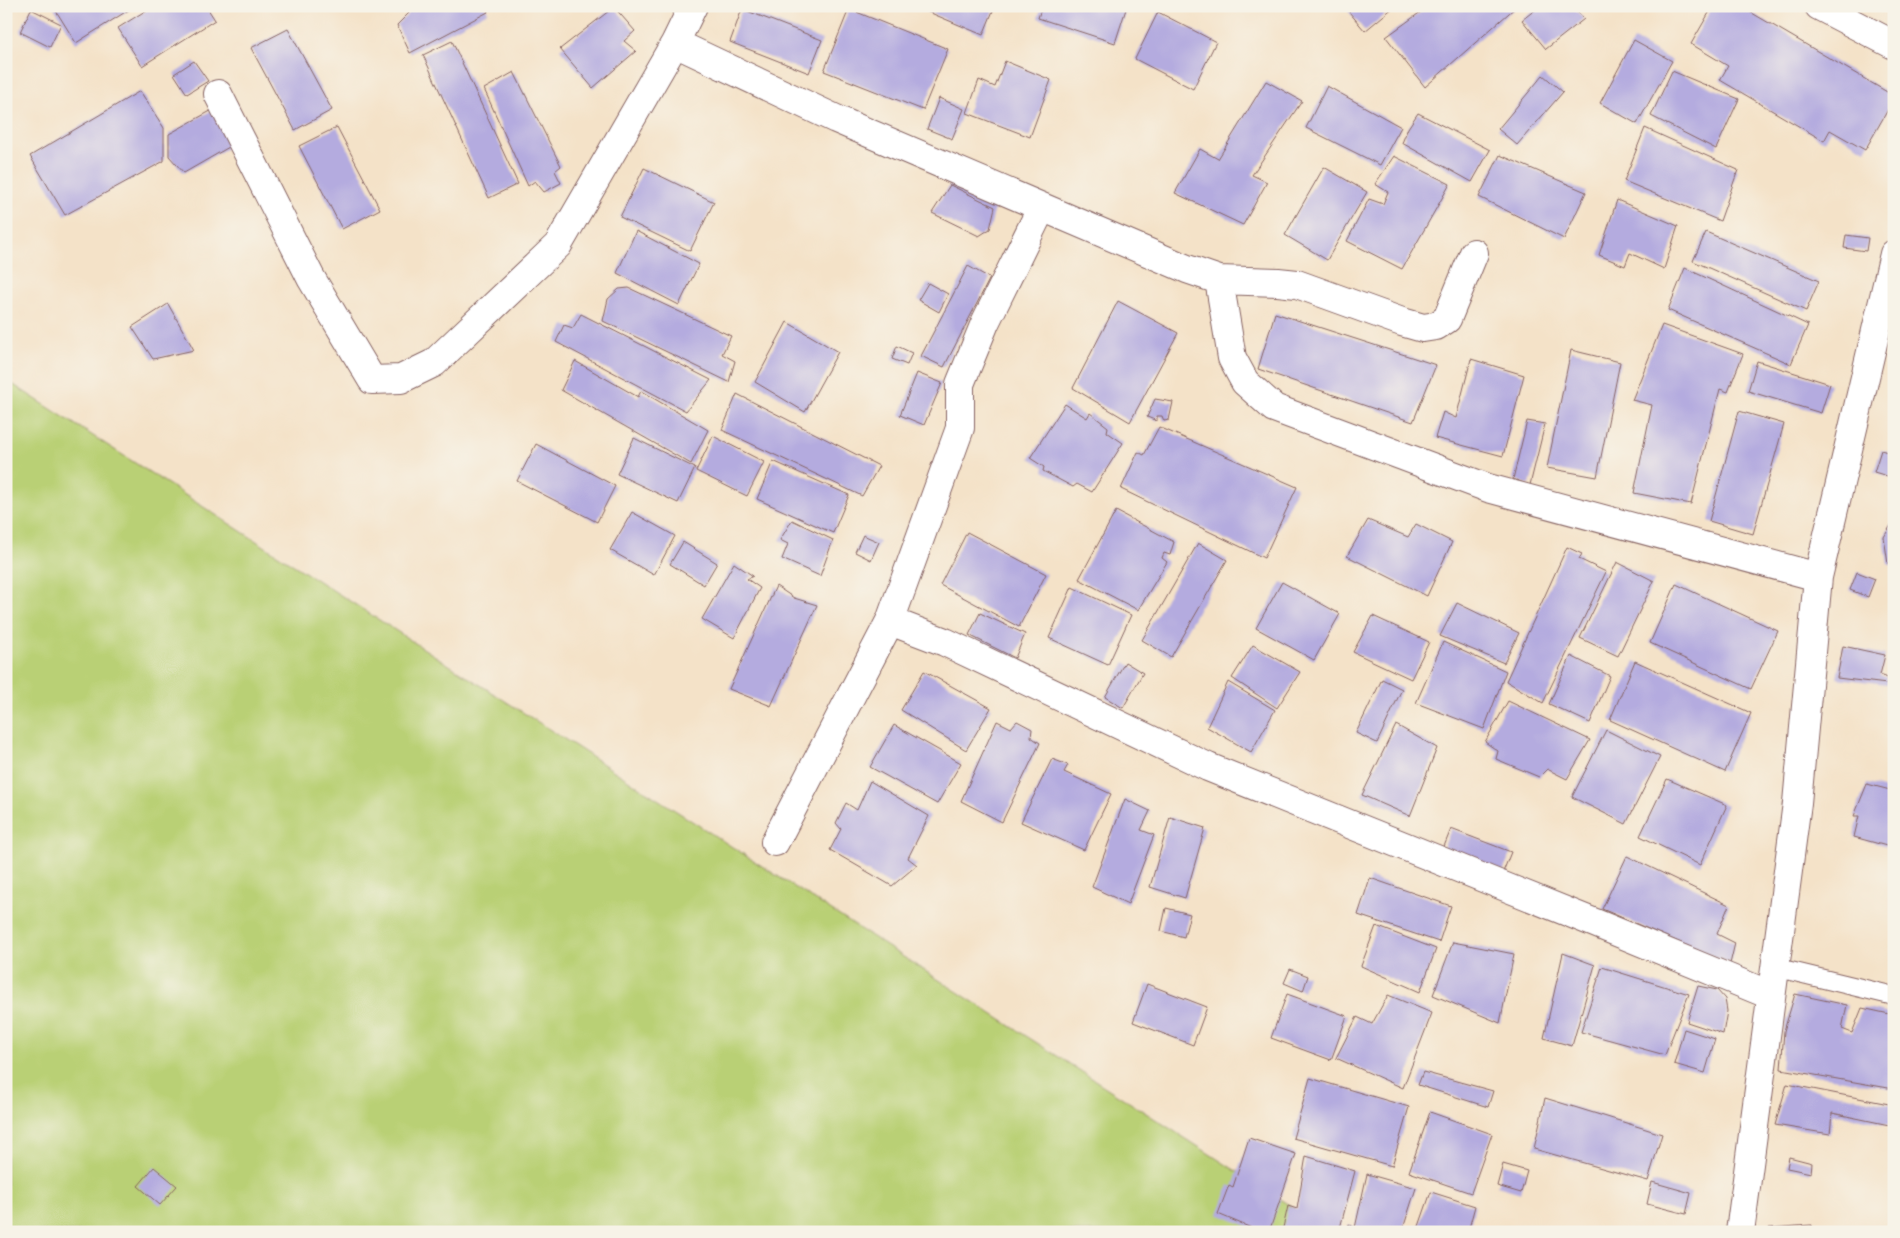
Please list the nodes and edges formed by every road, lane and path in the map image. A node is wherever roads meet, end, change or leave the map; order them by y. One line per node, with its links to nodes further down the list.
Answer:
1 (693, 6): 4 (street)
2 (1819, 6): 3 (street)
3 (1854, 13): 5 (street)
4 (675, 43): 6 (street); 7 (street)
5 (1894, 45)
6 (218, 94)
7 (1042, 207): 10 (street); 12 (street)
8 (1474, 253): 10 (street)
9 (1894, 254): 11 (street)
10 (1219, 280): 11 (street)
11 (1818, 577): 14 (street)
12 (890, 621): 13 (street); 15 (street)
13 (775, 842)
14 (1774, 967): 15 (street); 16 (lane)
15 (1770, 995): 17 (street)
16 (1894, 996)
17 (1740, 1232)

